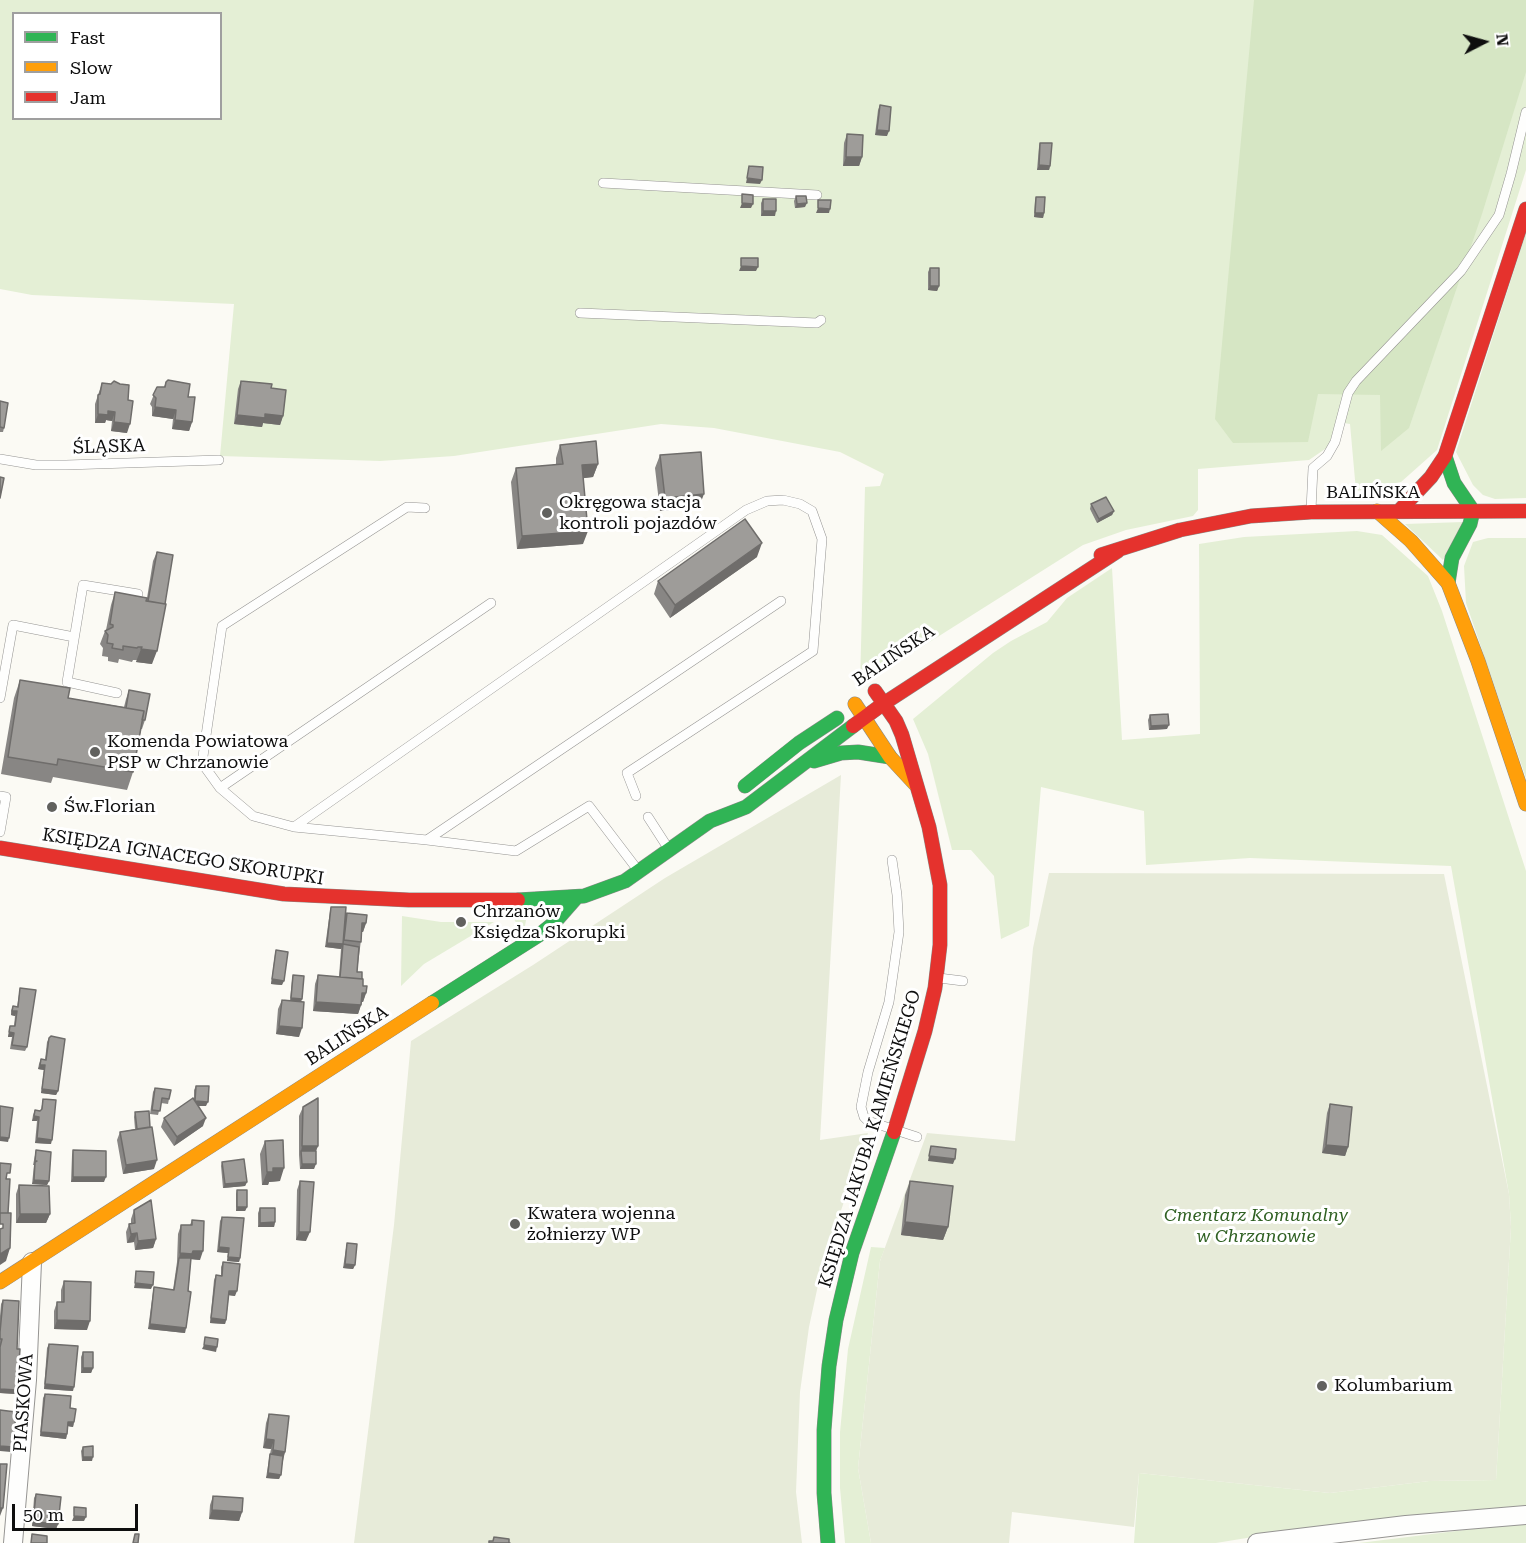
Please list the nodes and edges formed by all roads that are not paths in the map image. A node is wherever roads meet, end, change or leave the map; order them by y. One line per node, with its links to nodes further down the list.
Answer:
1 (1526, 112): 15 (lane)
2 (603, 183): 3 (lane)
3 (818, 195)
4 (1526, 209): 7 (main road)
5 (580, 313): 6 (lane)
6 (821, 320)
7 (1445, 456): 12 (main road); 13 (main road)
8 (0, 459): 9 (lane, ŚLĄSKA)
9 (219, 460)
10 (425, 508): 32 (lane)
11 (1377, 511): 12 (main road, BALIŃSKA); 15 (main road, BALIŃSKA); 18 (main road)
12 (1399, 511): 13 (main road, BALIŃSKA)
13 (1473, 511): 14 (main road, BALIŃSKA); 18 (main road)
14 (1526, 511)
15 (1311, 512): 16 (main road, BALIŃSKA)
16 (1118, 551): 17 (main road, BALIŃSKA); 27 (main road, BALIŃSKA)
17 (1068, 566)
18 (1448, 583): 35 (main road)
19 (138, 594): 22 (lane)
20 (781, 601): 40 (lane)
21 (491, 603): 32 (lane)
22 (74, 637): 24 (lane); 25 (lane)
23 (880, 688): 26 (main road, BALIŃSKA); 27 (main road, KSIĘDZA JAKUBA KAMIEŃSKIEGO)
24 (117, 693)
25 (0, 698)
26 (855, 704): 28 (main road); 37 (main road, BALIŃSKA)
27 (883, 704): 28 (main road, BALIŃSKA); 31 (main road, KSIĘDZA JAKUBA KAMIEŃSKIEGO)
28 (864, 718): 29 (main road, KSIĘDZA JAKUBA KAMIEŃSKIEGO); 30 (main road, BALIŃSKA)
29 (890, 758): 30 (main road); 31 (main road, KSIĘDZA JAKUBA KAMIEŃSKIEGO)
30 (799, 768): 37 (main road, BALIŃSKA)
31 (915, 784): 48 (main road, KSIĘDZA JAKUBA KAMIEŃSKIEGO)
32 (220, 789): 38 (lane)
33 (0, 796): 39 (lane)
34 (636, 796): 38 (lane)
35 (1526, 804)
36 (648, 817): 42 (lane)
37 (710, 821): 42 (main road, BALIŃSKA)
38 (294, 827): 40 (lane)
39 (0, 832)
40 (427, 840): 44 (lane)
41 (0, 848): 46 (main road, KSIĘDZA IGNACEGO SKORUPKI)
42 (669, 849): 44 (main road, BALIŃSKA)
43 (892, 860): 50 (lane)
44 (639, 871): 45 (main road, BALIŃSKA)
45 (576, 898): 46 (main road, KSIĘDZA IGNACEGO SKORUPKI); 47 (main road, BALIŃSKA)
46 (517, 900): 47 (main road)
47 (529, 941): 52 (main road, BALIŃSKA)
48 (936, 978): 49 (lane); 50 (main road, KSIĘDZA JAKUBA KAMIEŃSKIEGO)
49 (963, 981)
50 (894, 1130): 51 (lane); 56 (main road, KSIĘDZA JAKUBA KAMIEŃSKIEGO)
51 (917, 1137)
52 (32, 1262): 53 (main road, BALIŃSKA); 55 (street, PIASKOWA)
53 (0, 1282)
54 (1526, 1515): 57 (street)
55 (13, 1543)
56 (828, 1543)
57 (1257, 1543)

